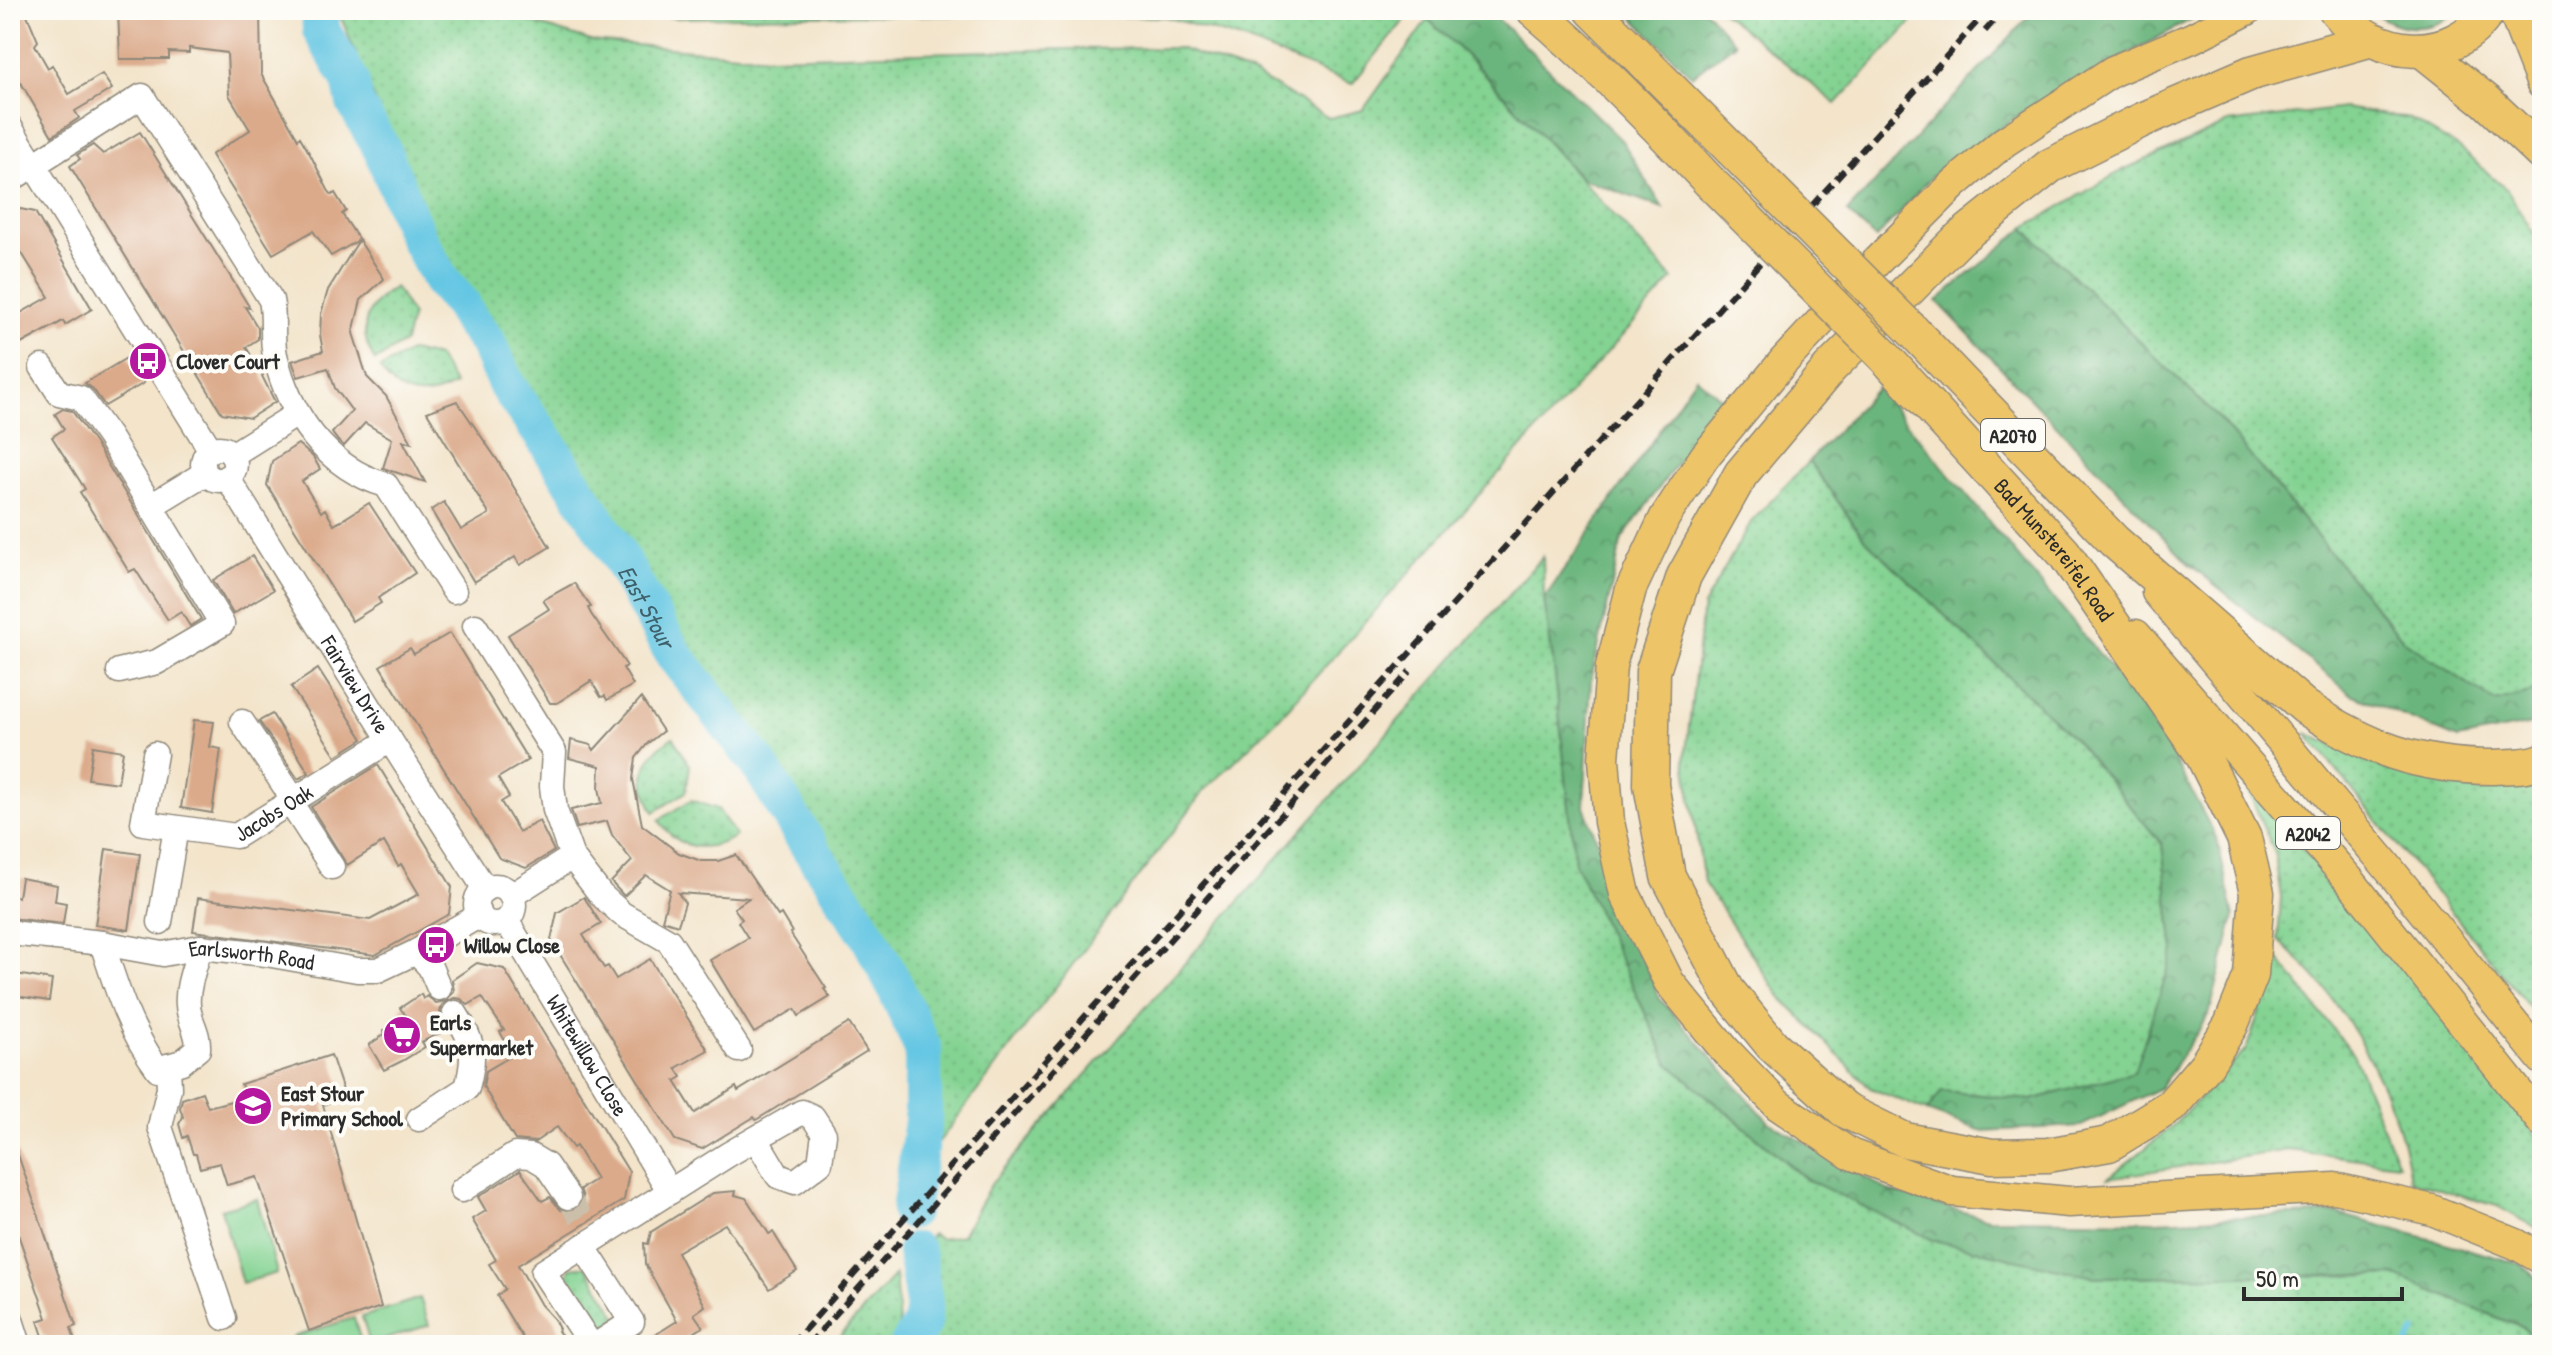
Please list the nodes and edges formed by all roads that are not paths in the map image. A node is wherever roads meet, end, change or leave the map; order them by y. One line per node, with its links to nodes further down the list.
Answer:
1 (1534, 10): 19 (highway, Bad Munstereifel Road / A2070, bridge)
2 (1592, 10): 18 (highway, Bad Munstereifel Road / A2070, bridge)
3 (2247, 10): 52 (main road)
4 (2336, 10): 7 (highway)
5 (2489, 10): 8 (highway)
6 (2513, 10): 9 (main road)
7 (2369, 40): 8 (highway); 19 (highway)
8 (2422, 50): 11 (highway)
9 (2542, 84)
10 (10, 127): 12 (street, Fairview Drive)
11 (2542, 154)
12 (34, 166): 13 (street); 15 (street); 16 (street, Fairview Drive)
13 (10, 180)
14 (42, 367): 17 (street)
15 (297, 414): 16 (street); 20 (street)
16 (219, 464): 17 (street); 24 (street, Fairview Drive)
17 (151, 506): 22 (street)
18 (2114, 541): 26 (highway); 43 (main road, Bad Munstereifel Road / A2042)
19 (2064, 553): 46 (main road, Bad Munstereifel Road / A2042)
20 (454, 591)
21 (475, 626): 29 (street)
22 (119, 671)
23 (242, 722): 27 (street)
24 (390, 740): 27 (street, Jacobs Oak); 31 (street, Fairview Drive)
25 (155, 754): 28 (street, Jacobs Oak)
26 (2542, 761)
27 (292, 801): 28 (street, Jacobs Oak); 30 (street)
28 (176, 828): 35 (street)
29 (572, 857): 32 (street); 42 (street)
30 (332, 867)
31 (485, 889): 32 (street); 33 (street)
32 (511, 896): 34 (street)
33 (480, 915): 34 (street); 39 (street, Earlsworth Road)
34 (506, 920): 49 (street, Whitewillow Close)
35 (160, 922)
36 (10, 933): 37 (street, Earlsworth Road)
37 (102, 943): 38 (street, Earlsworth Road); 44 (street)
38 (200, 947): 39 (street, Earlsworth Road); 44 (street)
39 (416, 952): 40 (street)
40 (439, 988)
41 (455, 1013): 45 (street)
42 (739, 1050)
43 (2542, 1059)
44 (168, 1066): 54 (street)
45 (419, 1119)
46 (2542, 1122)
47 (756, 1139): 49 (street)
48 (462, 1190): 50 (street)
49 (670, 1192): 51 (street)
50 (568, 1197)
51 (587, 1236): 56 (street); 56 (street)
52 (2542, 1259)
53 (10, 1317): 55 (street)
54 (224, 1318)
55 (19, 1345)
56 (593, 1345)

